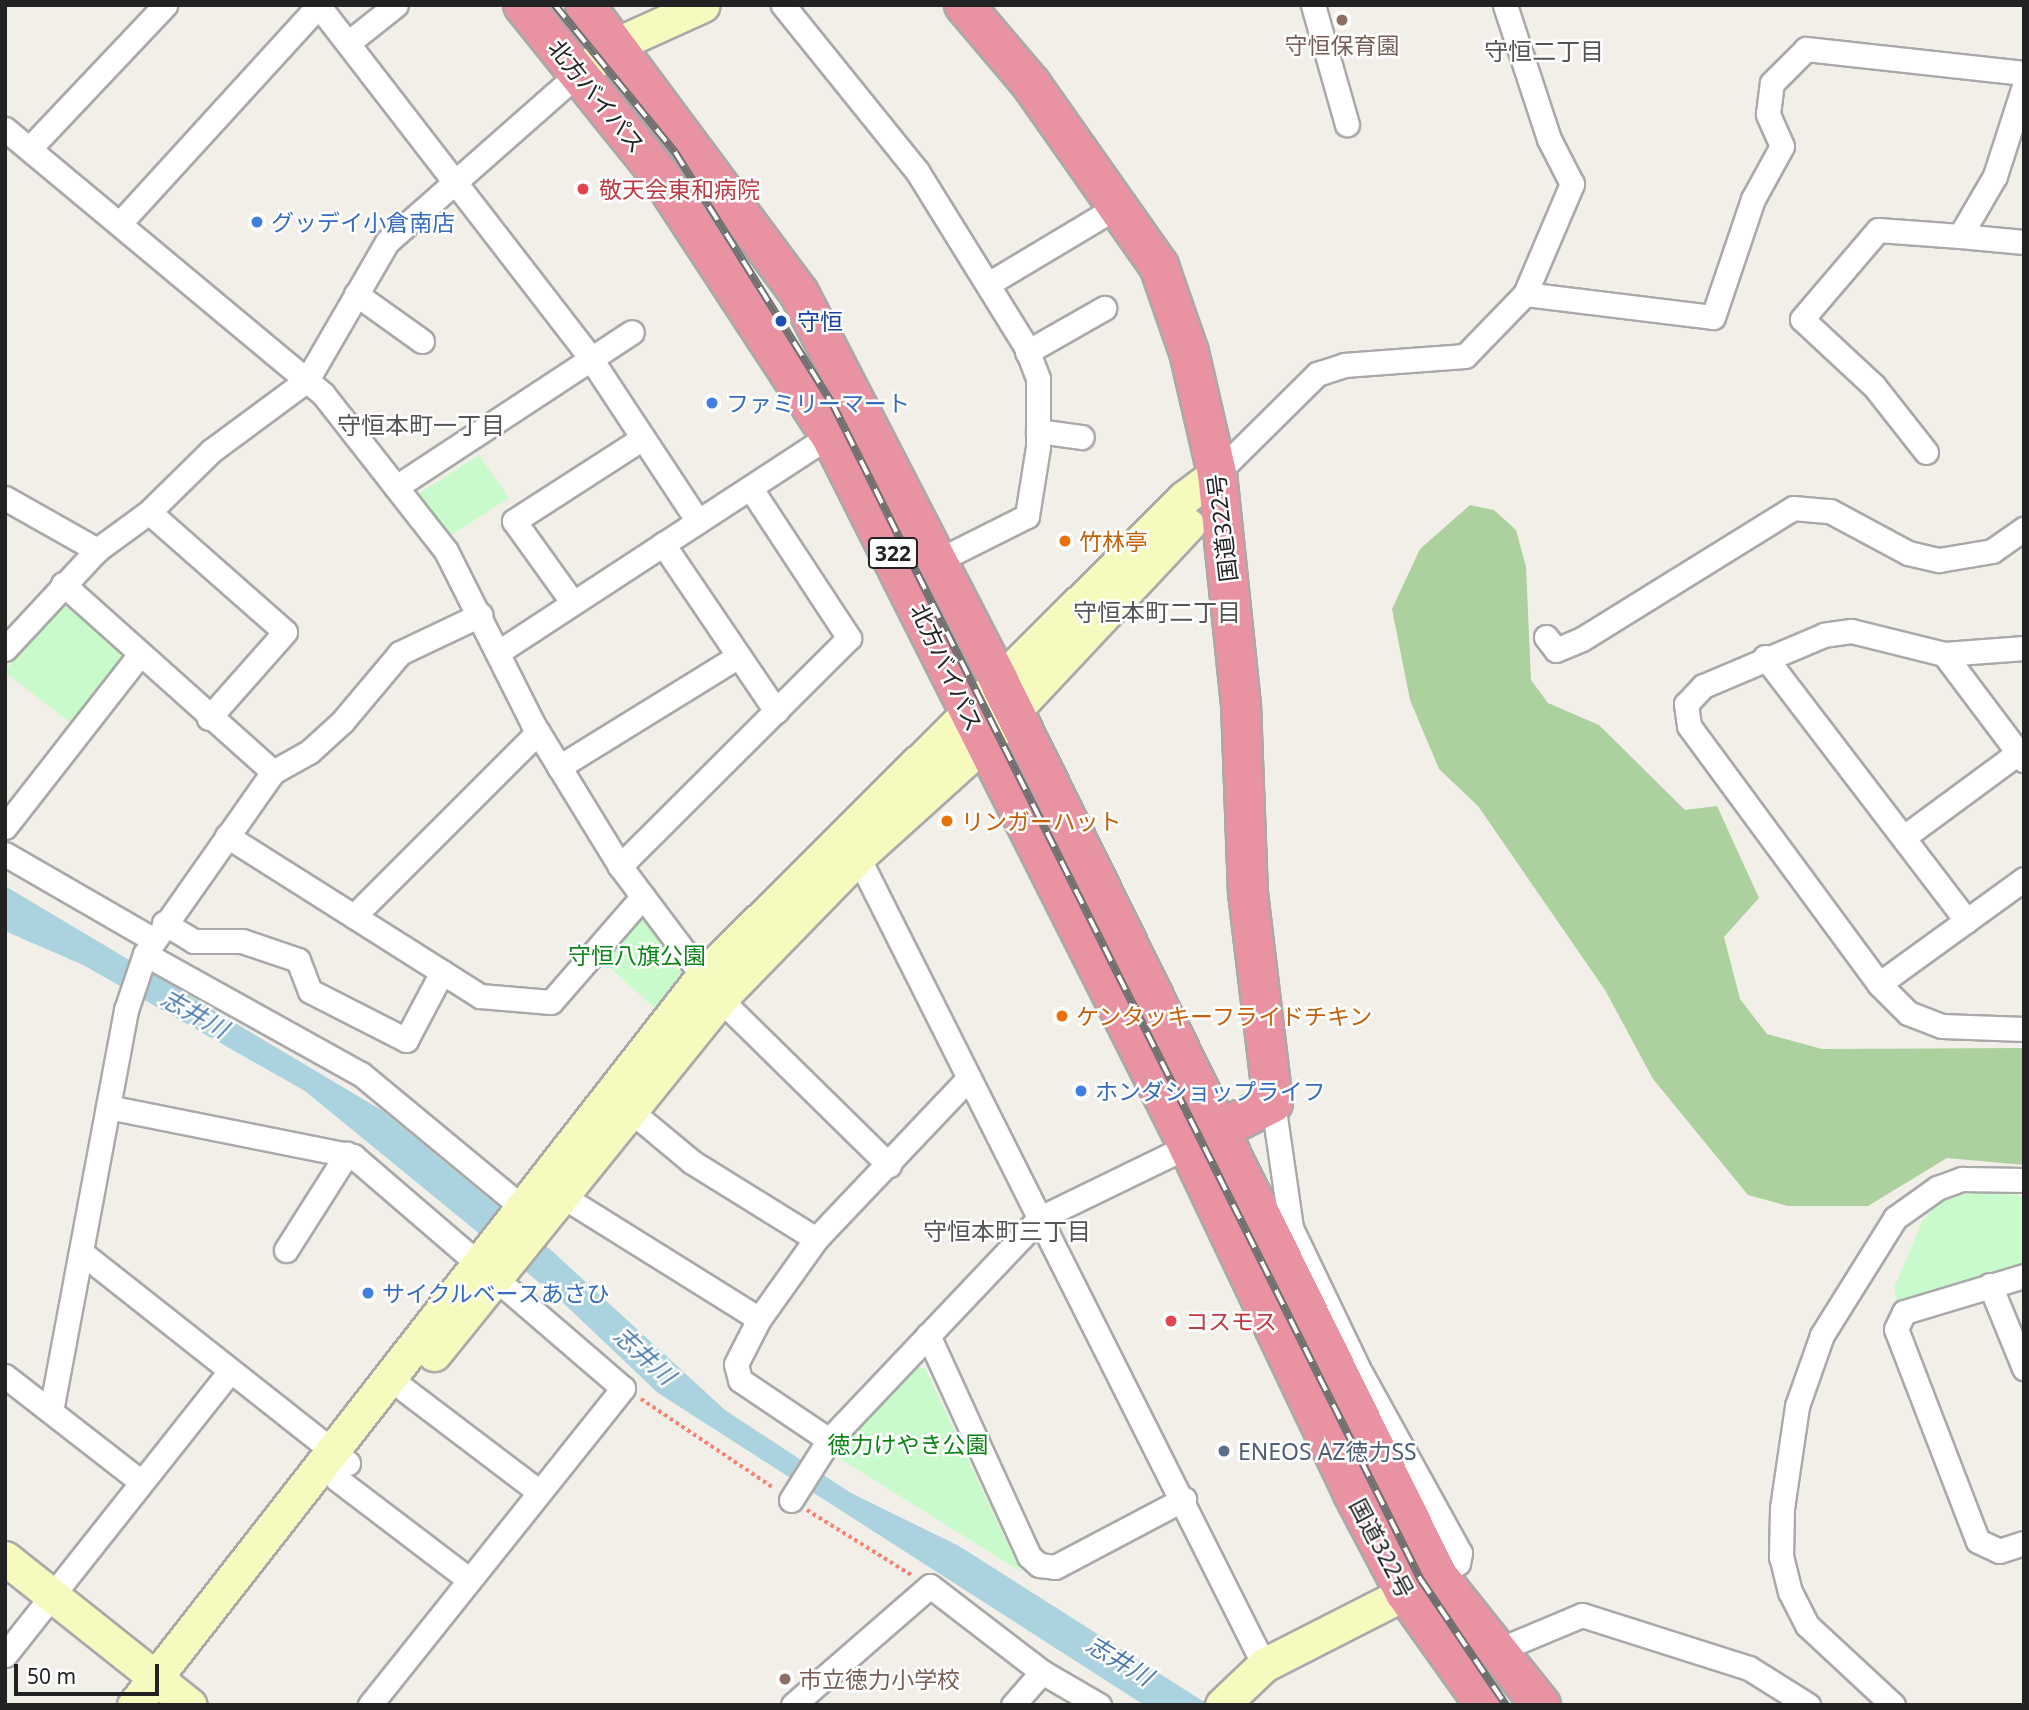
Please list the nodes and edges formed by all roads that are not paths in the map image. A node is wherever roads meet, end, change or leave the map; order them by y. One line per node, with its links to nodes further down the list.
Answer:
1 (165, 5): 18 (street)
2 (318, 5): 11 (street); 21 (street)
3 (396, 5): 11 (street)
4 (523, 5): 13 (highway, 北方バイパス / 322)
5 (585, 5): 12 (highway, 北方バイパス / 322)
6 (703, 5): 12 (street)
7 (783, 5): 24 (street)
8 (964, 5): 20 (highway, 国道322号)
9 (1313, 5): 16 (street)
10 (1505, 5): 26 (street)
11 (348, 43): 19 (street)
12 (617, 44): 13 (street); 47 (highway, 北方バイパス / 322)
13 (579, 73): 19 (street); 34 (highway, 北方バイパス / 322)
14 (2024, 73): 26 (street)
15 (2024, 86): 22 (street)
16 (1347, 124)
17 (5, 129): 18 (street)
18 (30, 148): 21 (street)
19 (456, 179): 25 (street); 31 (street)
20 (1120, 205): 24 (street); 38 (highway, 国道322号)
21 (121, 222): 32 (street)
22 (1960, 236): 23 (street); 37 (street)
23 (2024, 242)
24 (988, 284): 30 (street)
25 (356, 294): 29 (street); 32 (street)
26 (1525, 294): 38 (street)
27 (1104, 308): 30 (street)
28 (632, 332): 31 (street)
29 (422, 341)
30 (1027, 352): 33 (street)
31 (589, 356): 36 (street); 39 (street)
32 (307, 380): 39 (street); 42 (street)
33 (1038, 431): 35 (street); 47 (street)
34 (830, 435): 40 (street); 62 (highway, 北方バイパス / 322)
35 (1082, 437)
36 (643, 438): 43 (street); 49 (street)
37 (1926, 452)
38 (1217, 473): 59 (street); 83 (highway, 国道322号)
39 (396, 487): 50 (street)
40 (751, 489): 43 (street); 60 (street)
41 (5, 498): 46 (street)
42 (149, 512): 46 (street); 61 (street)
43 (698, 521): 45 (street)
44 (2024, 529): 51 (street)
45 (663, 544): 49 (street); 56 (street)
46 (97, 550): 48 (street)
47 (937, 561): 59 (highway, 北方バイパス / 322)
48 (63, 584): 53 (street); 57 (street)
49 (573, 603): 54 (street)
50 (480, 615): 54 (street); 66 (street)
51 (1546, 636)
52 (2024, 648): 55 (street)
53 (5, 649)
54 (500, 651): 63 (street)
55 (1944, 654): 58 (street); 64 (street)
56 (738, 656): 60 (street); 65 (street)
57 (138, 657): 61 (street); 67 (street)
58 (1765, 657): 69 (street); 79 (street)
59 (1005, 699): 62 (street); 86 (highway, 北方バイパス / 322)
60 (776, 711): 72 (street)
61 (209, 718): 66 (street)
62 (976, 728): 70 (street); 86 (highway, 北方バイパス / 322)
63 (538, 732): 65 (street); 75 (street)
64 (2021, 757): 69 (street)
65 (559, 767): 72 (street)
66 (273, 772): 68 (street)
67 (5, 827)
68 (226, 836): 75 (street); 77 (street)
69 (1904, 837): 76 (street)
70 (852, 844): 80 (street); 82 (street)
71 (5, 854): 77 (street)
72 (620, 866): 74 (street)
73 (2024, 879): 76 (street)
74 (643, 896): 78 (street); 80 (street)
75 (354, 916): 78 (street)
76 (1967, 920): 79 (street)
77 (154, 939): 78 (street); 84 (street); 91 (street)
78 (442, 972)
79 (1879, 984): 81 (street)
80 (712, 988): 85 (street); 88 (street); 90 (street)
81 (2024, 1029)
82 (969, 1078): 88 (street); 92 (street)
83 (1273, 1103): 86 (highway); 114 (street)
84 (108, 1107): 87 (street); 95 (street)
85 (632, 1112): 90 (street); 93 (street)
86 (1204, 1138): 92 (street); 114 (highway, 国道322号 / 322); 116 (highway, 国道322号 / 322)
87 (347, 1154): 94 (street); 96 (street)
88 (889, 1165): 93 (street)
89 (2024, 1180): 132 (street)
90 (553, 1191): 91 (street); 99 (street)
91 (526, 1216): 96 (street)
92 (1040, 1218): 100 (street); 111 (street)
93 (816, 1239): 99 (street)
94 (285, 1250)
95 (82, 1253): 102 (street); 105 (street)
96 (491, 1265): 104 (street); 107 (street); 109 (street)
97 (2024, 1276): 98 (street)
98 (1990, 1285): 101 (street); 112 (street)
99 (759, 1319): 106 (street)
100 (928, 1335): 106 (street); 111 (street)
101 (2024, 1368)
102 (230, 1371): 107 (street); 108 (street)
103 (5, 1377): 105 (street)
104 (405, 1390): 107 (street); 109 (street)
105 (51, 1411): 108 (street)
106 (822, 1449): 110 (street)
107 (339, 1464): 115 (street); 122 (street)
108 (140, 1481): 117 (street)
109 (538, 1491): 115 (street)
110 (794, 1494)
111 (1184, 1499): 120 (street)
112 (2024, 1543)
113 (5, 1558): 117 (street)
114 (1438, 1576): 116 (street); 118 (highway, 国道322号 / 322)
115 (467, 1578): 125 (street)
116 (1405, 1593): 120 (street); 129 (highway, 国道322号 / 322)
117 (53, 1595): 119 (street); 122 (street)
118 (1496, 1651): 130 (highway, 国道322号 / 322); 131 (street)
119 (5, 1656)
120 (1264, 1665): 123 (street)
121 (1042, 1672): 126 (street); 127 (street); 128 (street)
122 (170, 1694): 124 (street)
123 (1231, 1702)
124 (134, 1705)
125 (370, 1705)
126 (793, 1705)
127 (1013, 1705)
128 (1099, 1705)
129 (1485, 1705)
130 (1541, 1705)
131 (1808, 1705)
132 (1894, 1705)

